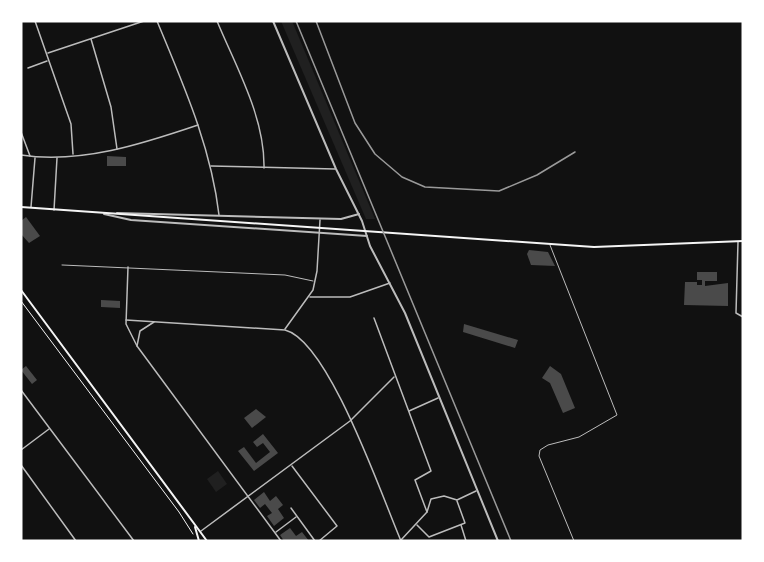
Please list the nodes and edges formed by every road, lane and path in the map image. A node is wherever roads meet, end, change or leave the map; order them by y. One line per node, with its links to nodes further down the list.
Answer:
1 (35, 21): 7 (street)
2 (144, 21): 6 (street)
3 (157, 21): 10 (street)
4 (217, 21): 19 (street)
5 (273, 21): 20 (street)
6 (91, 39): 7 (street); 12 (street)
7 (47, 53): 8 (street)
8 (48, 60): 9 (street); 14 (street)
9 (28, 68)
10 (198, 124): 12 (street); 18 (street)
11 (21, 132): 15 (street)
12 (117, 149): 14 (street)
13 (21, 155): 15 (street)
14 (73, 155): 17 (street)
15 (30, 156): 16 (street)
16 (35, 157): 17 (street); 22 (street)
17 (57, 157): 23 (street)
18 (210, 166): 19 (street); 26 (street)
19 (264, 168): 20 (street)
20 (336, 169): 25 (street)
21 (21, 207): 22 (main road)
22 (30, 208): 23 (main road)
23 (54, 210): 24 (main road)
24 (102, 213): 26 (street); 28 (street); 32 (main road)
25 (359, 214): 27 (street); 29 (street)
26 (219, 215): 27 (street)
27 (320, 219): 28 (street)
28 (320, 232): 29 (street); 35 (street)
29 (367, 236): 36 (street)
30 (738, 241): 31 (main road); 32 (main road); 40 (street)
31 (743, 241)
32 (549, 244): 76 (lane)
33 (62, 265): 34 (lane)
34 (128, 267): 35 (lane); 42 (street)
35 (315, 282): 38 (street)
36 (390, 283): 38 (street); 48 (street)
37 (21, 290): 61 (main road)
38 (309, 297): 44 (street)
39 (21, 301): 68 (path)
40 (743, 317)
41 (374, 318): 46 (street)
42 (126, 320): 43 (street); 45 (street)
43 (155, 321): 44 (street); 45 (street)
44 (285, 330): 50 (street)
45 (137, 346): 56 (street)
46 (394, 377): 49 (street); 50 (street)
47 (21, 390): 51 (street)
48 (439, 398): 49 (street); 55 (street)
49 (408, 411): 59 (street)
50 (350, 421): 54 (street); 73 (street)
51 (50, 428): 52 (street); 67 (street)
52 (21, 450)
53 (21, 465): 66 (street)
54 (291, 465): 56 (street); 72 (street)
55 (477, 490): 57 (street); 75 (street)
56 (248, 496): 64 (street); 65 (street)
57 (457, 500): 59 (street); 62 (street)
58 (291, 508): 60 (street)
59 (427, 512): 63 (street)
60 (297, 516): 65 (street); 71 (street)
61 (194, 524): 64 (main road); 68 (main road)
62 (461, 524): 63 (street); 74 (street)
63 (416, 525): 73 (street)
64 (200, 531): 69 (main road)
65 (275, 532): 70 (street)
66 (76, 541)
67 (134, 541)
68 (198, 541)
69 (207, 541)
70 (281, 541)
71 (315, 541)
72 (319, 541)
73 (401, 541)
74 (466, 541)
75 (498, 541)
76 (574, 541)

